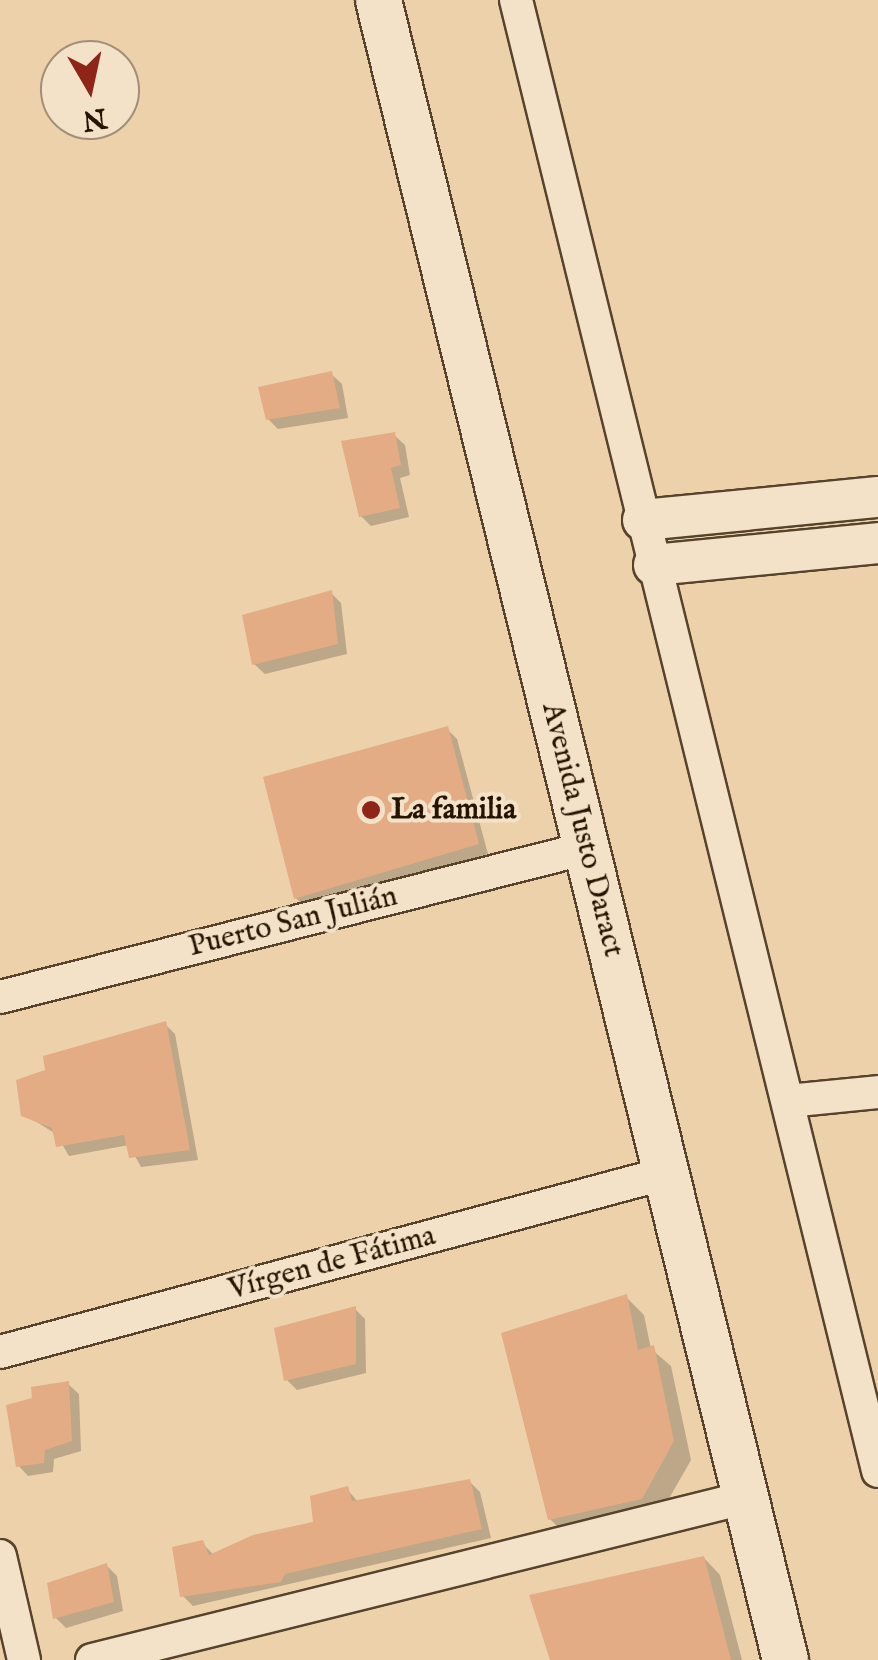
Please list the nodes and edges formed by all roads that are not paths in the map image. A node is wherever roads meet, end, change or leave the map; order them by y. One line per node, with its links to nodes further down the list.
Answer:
1 (378, 0): 7 (main road, Avenida Justo Daract)
2 (516, 0): 4 (street)
3 (878, 496): 4 (street)
4 (643, 520): 6 (street)
5 (878, 544): 6 (street)
6 (654, 564): 10 (street)
7 (587, 848): 8 (street, Puerto San Julián); 11 (main road, Avenida Justo Daract)
8 (0, 997)
9 (878, 1092): 10 (street)
10 (788, 1102): 13 (street)
11 (663, 1174): 12 (street, Vírgen de Fátima); 14 (main road, Avenida Justo Daract)
12 (0, 1352)
13 (878, 1471)
14 (744, 1498): 17 (street); 18 (main road, Avenida Justo Daract)
15 (0, 1556): 16 (street)
16 (24, 1660)
17 (92, 1660)
18 (785, 1660)

